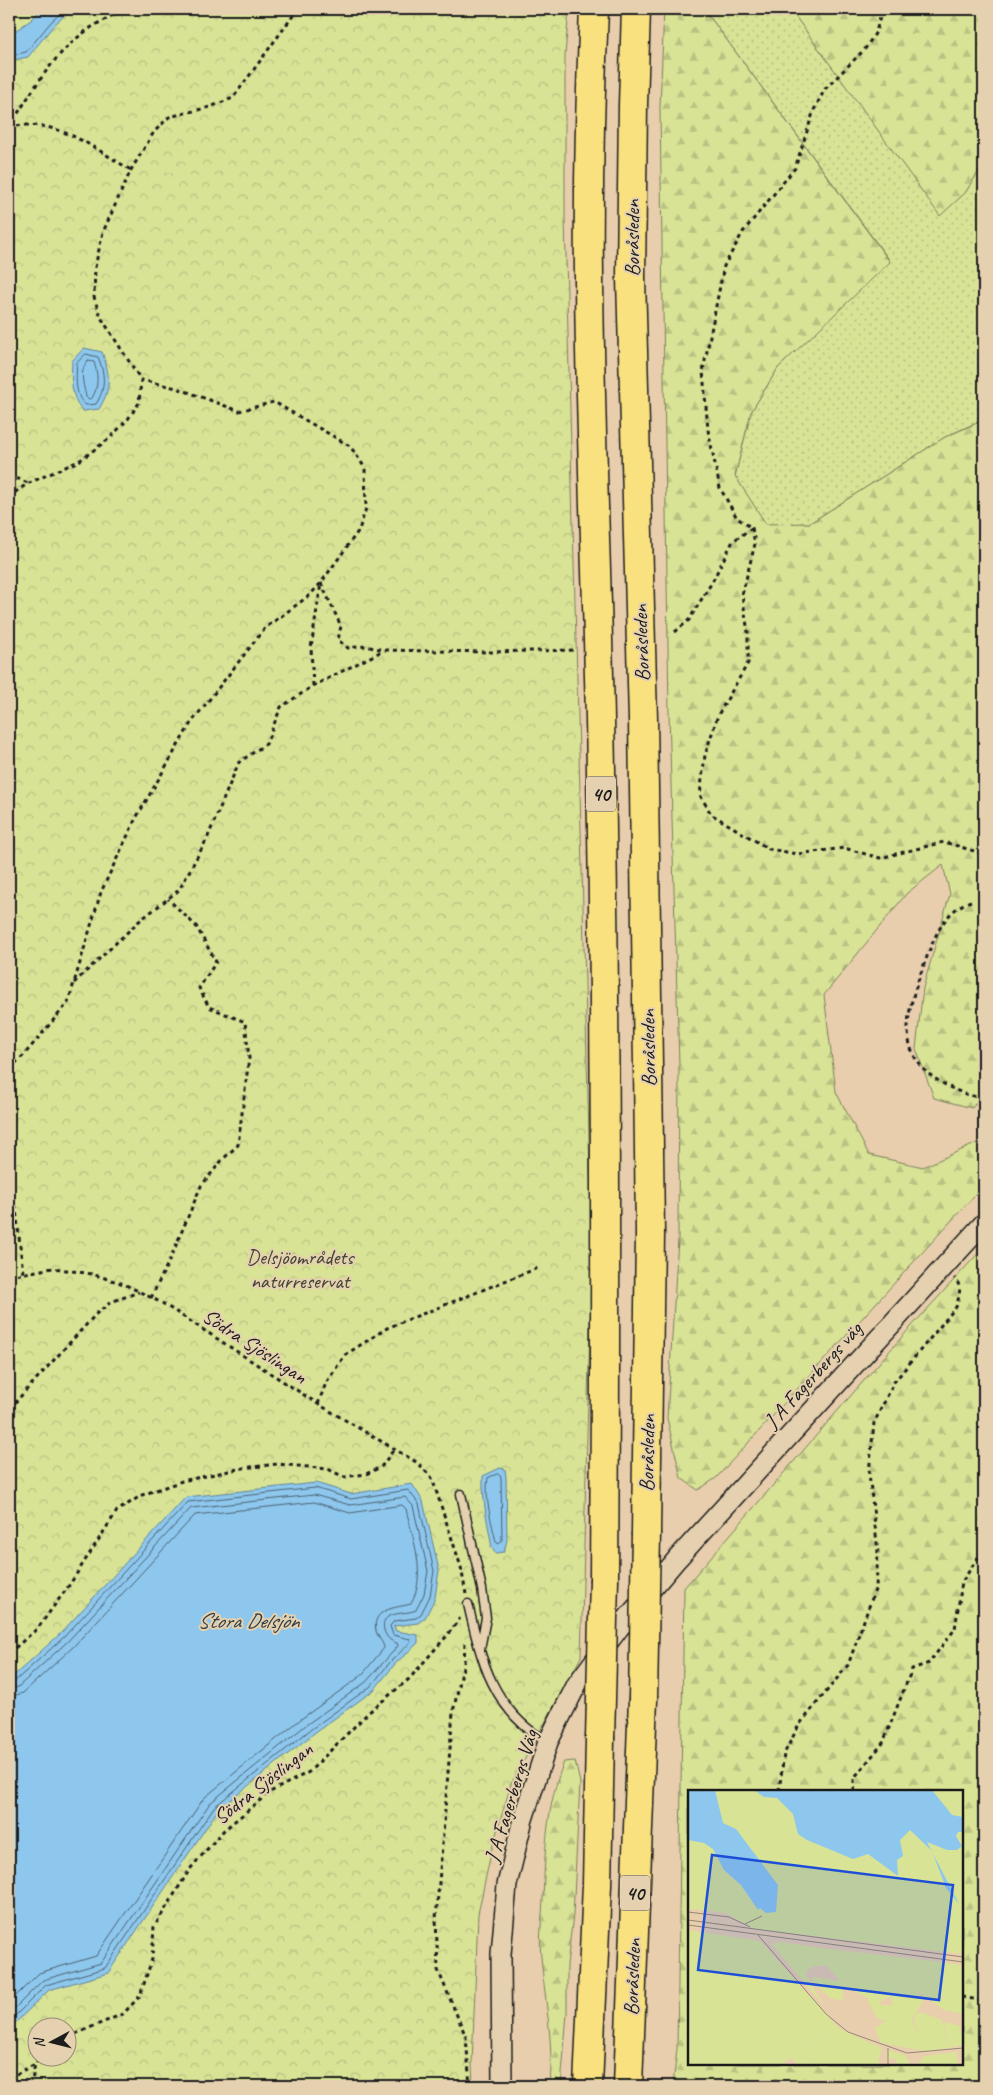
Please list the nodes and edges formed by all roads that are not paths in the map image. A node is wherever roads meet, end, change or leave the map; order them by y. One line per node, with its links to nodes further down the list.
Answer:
1 (594, 9): 10 (highway, Boråsleden / 40, bridge)
2 (636, 9): 11 (highway, Boråsleden / 40, bridge)
3 (984, 1223): 5 (street, J A Fagerbergs väg)
4 (461, 1494): 7 (lane)
5 (677, 1559): 8 (street, J A Fagerbergs Väg)
6 (468, 1604): 7 (lane)
7 (479, 1653): 8 (lane)
8 (548, 1742): 9 (street, J A Fagerbergs Väg)
9 (502, 2086)
10 (588, 2086)
11 (628, 2086)

